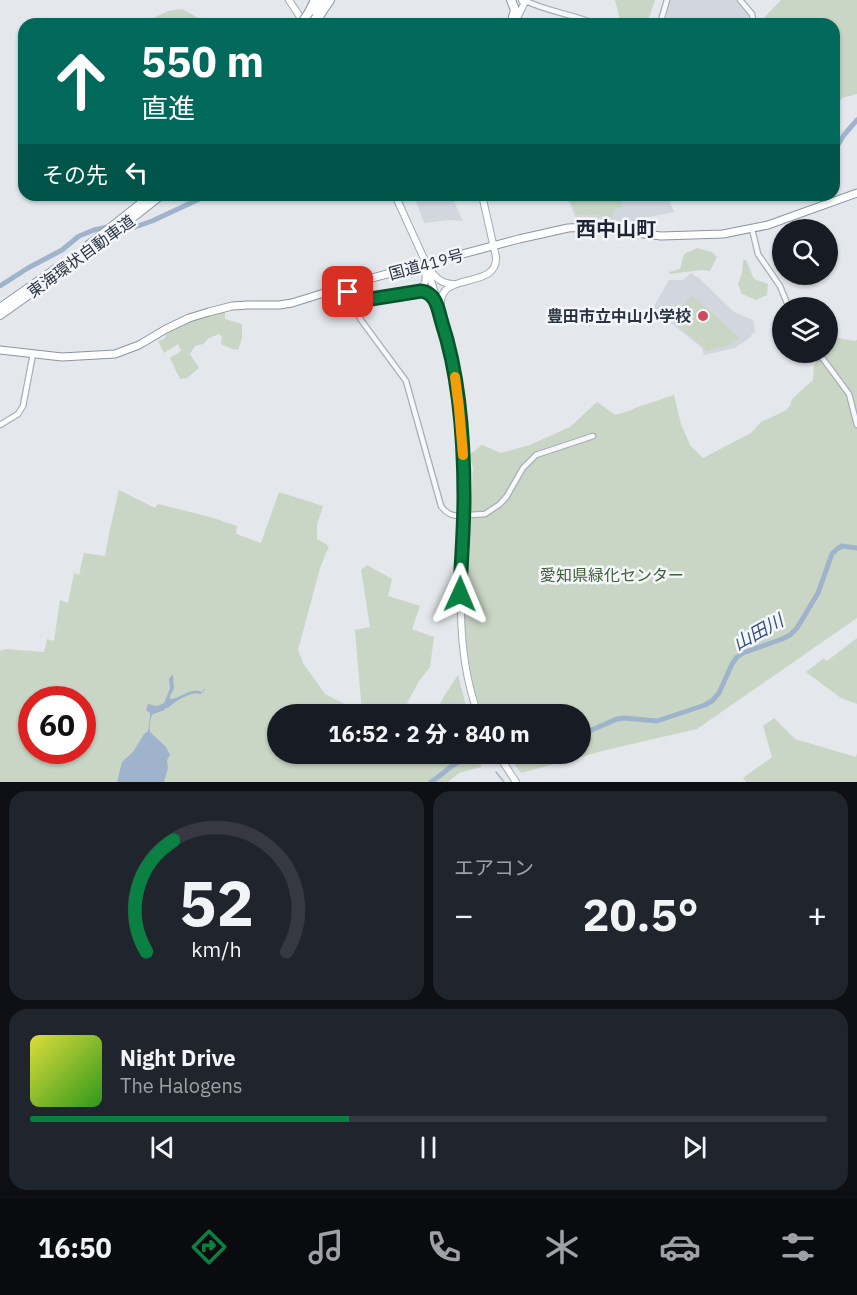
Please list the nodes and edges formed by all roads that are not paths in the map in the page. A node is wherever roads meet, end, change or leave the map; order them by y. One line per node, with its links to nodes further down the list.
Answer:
1 (289, 0): 10 (main road)
2 (294, 0): 11 (main road)
3 (315, 0): 12 (highway)
4 (324, 0): 13 (highway)
5 (331, 0): 14 (highway)
6 (512, 0): 15 (highway)
7 (525, 0): 16 (main road); 17 (street)
8 (667, 0): 18 (street)
9 (740, 0): 19 (street)
10 (306, 18)
11 (307, 18)
12 (310, 18)
13 (311, 18)
14 (312, 18)
15 (514, 18)
16 (516, 18)
17 (578, 18)
18 (662, 18)
19 (753, 18)
20 (857, 193): 21 (highway, 国道419号)
21 (840, 199)
22 (144, 201): 35 (highway, 東海環状自動車道)
23 (153, 201): 36 (highway, 東海環状自動車道)
24 (401, 201): 29 (main road)
25 (483, 201): 28 (main road)
26 (835, 201): 27 (highway, 国道419号)
27 (752, 229): 28 (highway, 国道419号); 33 (street)
28 (493, 246): 30 (main road); 31 (highway, 国道419号)
29 (426, 264): 30 (main road); 32 (main road); 37 (main road)
30 (462, 282): 38 (main road)
31 (347, 286): 34 (street); 40 (highway, 国道419号)
32 (410, 292): 34 (main road); 37 (main road)
33 (784, 297)
34 (352, 302): 44 (street, bridge)
35 (0, 308)
36 (0, 315)
37 (447, 337): 38 (main road)
38 (449, 348): 45 (main road)
39 (0, 350): 40 (highway, 国道419号)
40 (33, 354): 42 (main road)
41 (826, 363): 43 (street)
42 (0, 425)
43 (857, 425)
44 (593, 436)
45 (475, 704)
46 (503, 764): 47 (main road)
47 (515, 780)

